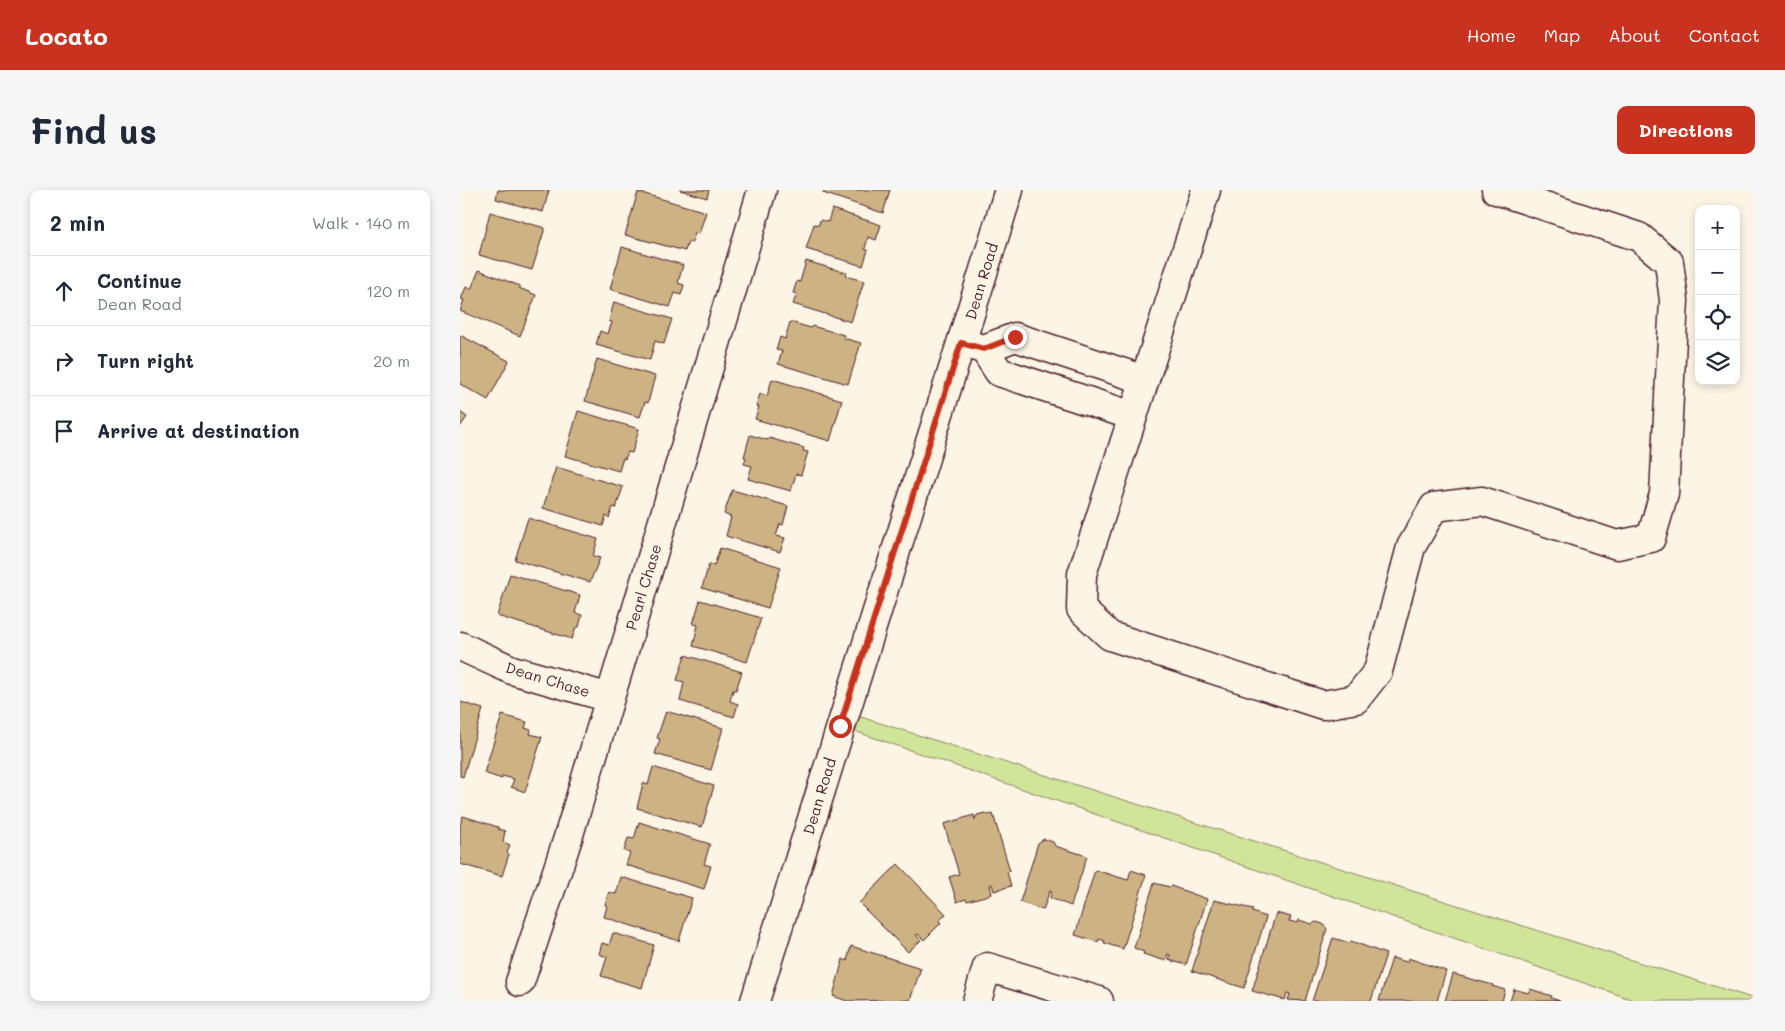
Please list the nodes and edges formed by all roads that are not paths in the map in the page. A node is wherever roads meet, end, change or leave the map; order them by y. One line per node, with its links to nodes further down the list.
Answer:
1 (762, 190): 9 (street, Pearl Chase)
2 (1009, 190): 5 (street, Dean Road)
3 (1206, 190): 6 (street)
4 (1496, 190): 7 (street)
5 (973, 346): 6 (street); 7 (street); 11 (street, Dean Road)
6 (1145, 380): 7 (street)
7 (1133, 416)
8 (460, 646): 9 (street, Dean Chase)
9 (610, 698): 10 (street, Pearl Chase)
10 (520, 982)
11 (755, 1001)
12 (977, 1001): 13 (street)
13 (1099, 1001)

